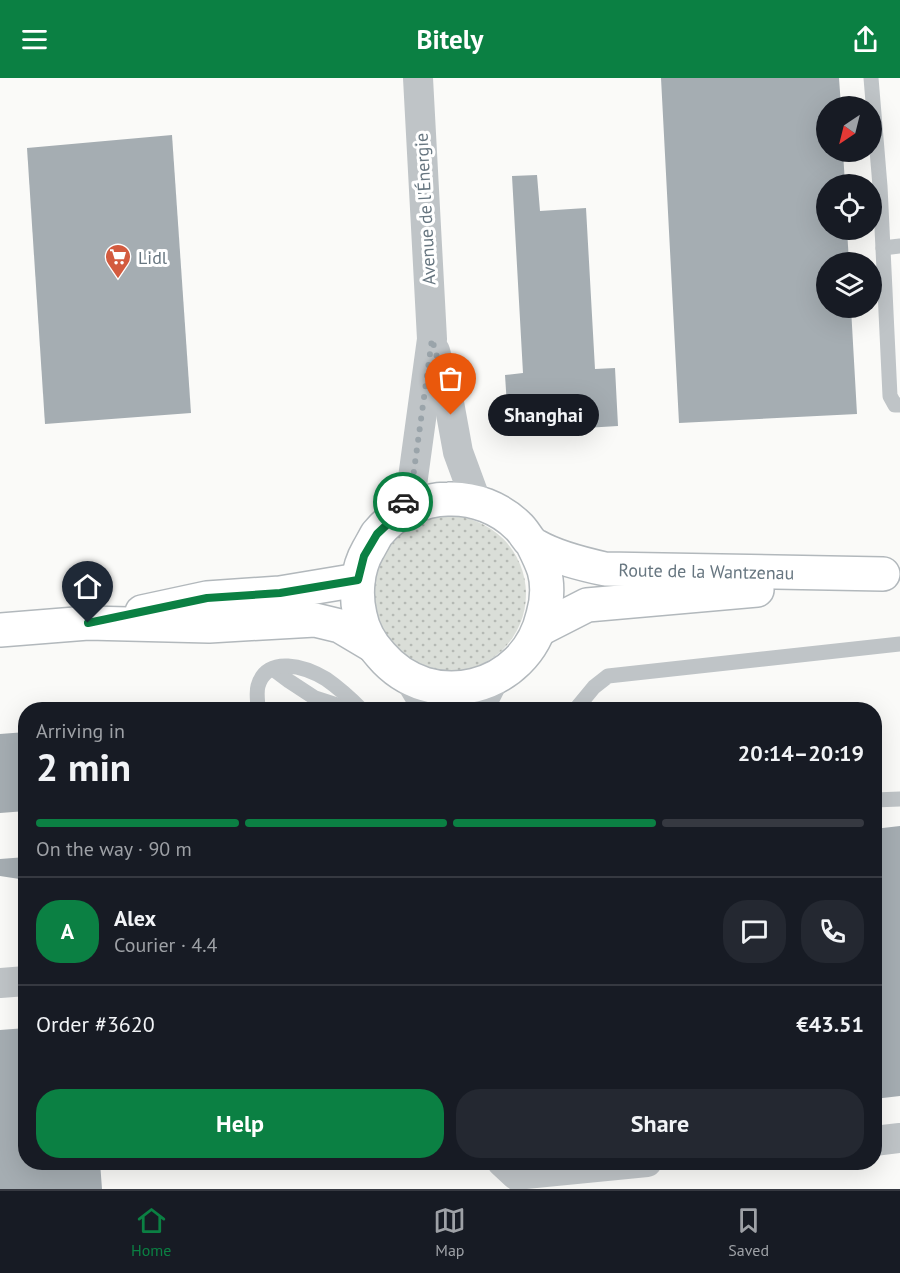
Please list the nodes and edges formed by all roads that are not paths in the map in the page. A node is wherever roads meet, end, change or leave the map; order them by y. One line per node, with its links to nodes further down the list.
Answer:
1 (418, 78): 5 (street, Avenue de l'Énergie)
2 (871, 78): 4 (lane)
3 (900, 246): 4 (lane)
4 (883, 248): 6 (lane)
5 (432, 339): 7 (street, Avenue de l'Énergie); 8 (street, Avenue de l'Énergie)
6 (900, 405)
7 (476, 501): 8 (main road); 9 (main road)
8 (395, 517): 11 (main road)
9 (533, 545): 10 (main road, Route de la Wantzenau); 13 (main road)
10 (892, 574): 13 (main road, Route de la Wantzenau)
11 (358, 580): 12 (main road); 16 (main road)
12 (88, 623): 14 (main road); 16 (main road)
13 (540, 629): 19 (main road)
14 (0, 630)
15 (900, 644): 25 (lane)
16 (372, 645): 18 (main road)
17 (273, 669): 20 (lane); 21 (lane); 22 (lane)
18 (409, 678): 19 (main road); 23 (street)
19 (494, 679): 24 (street)
20 (258, 702)
21 (327, 702)
22 (354, 702)
23 (423, 702)
24 (483, 702)
25 (582, 702)
26 (900, 799): 27 (lane)
27 (882, 800)
28 (18, 982): 29 (street)
29 (0, 983)
30 (900, 1138): 31 (street)
31 (882, 1140)
32 (511, 1170): 33 (street)
33 (566, 1170)

